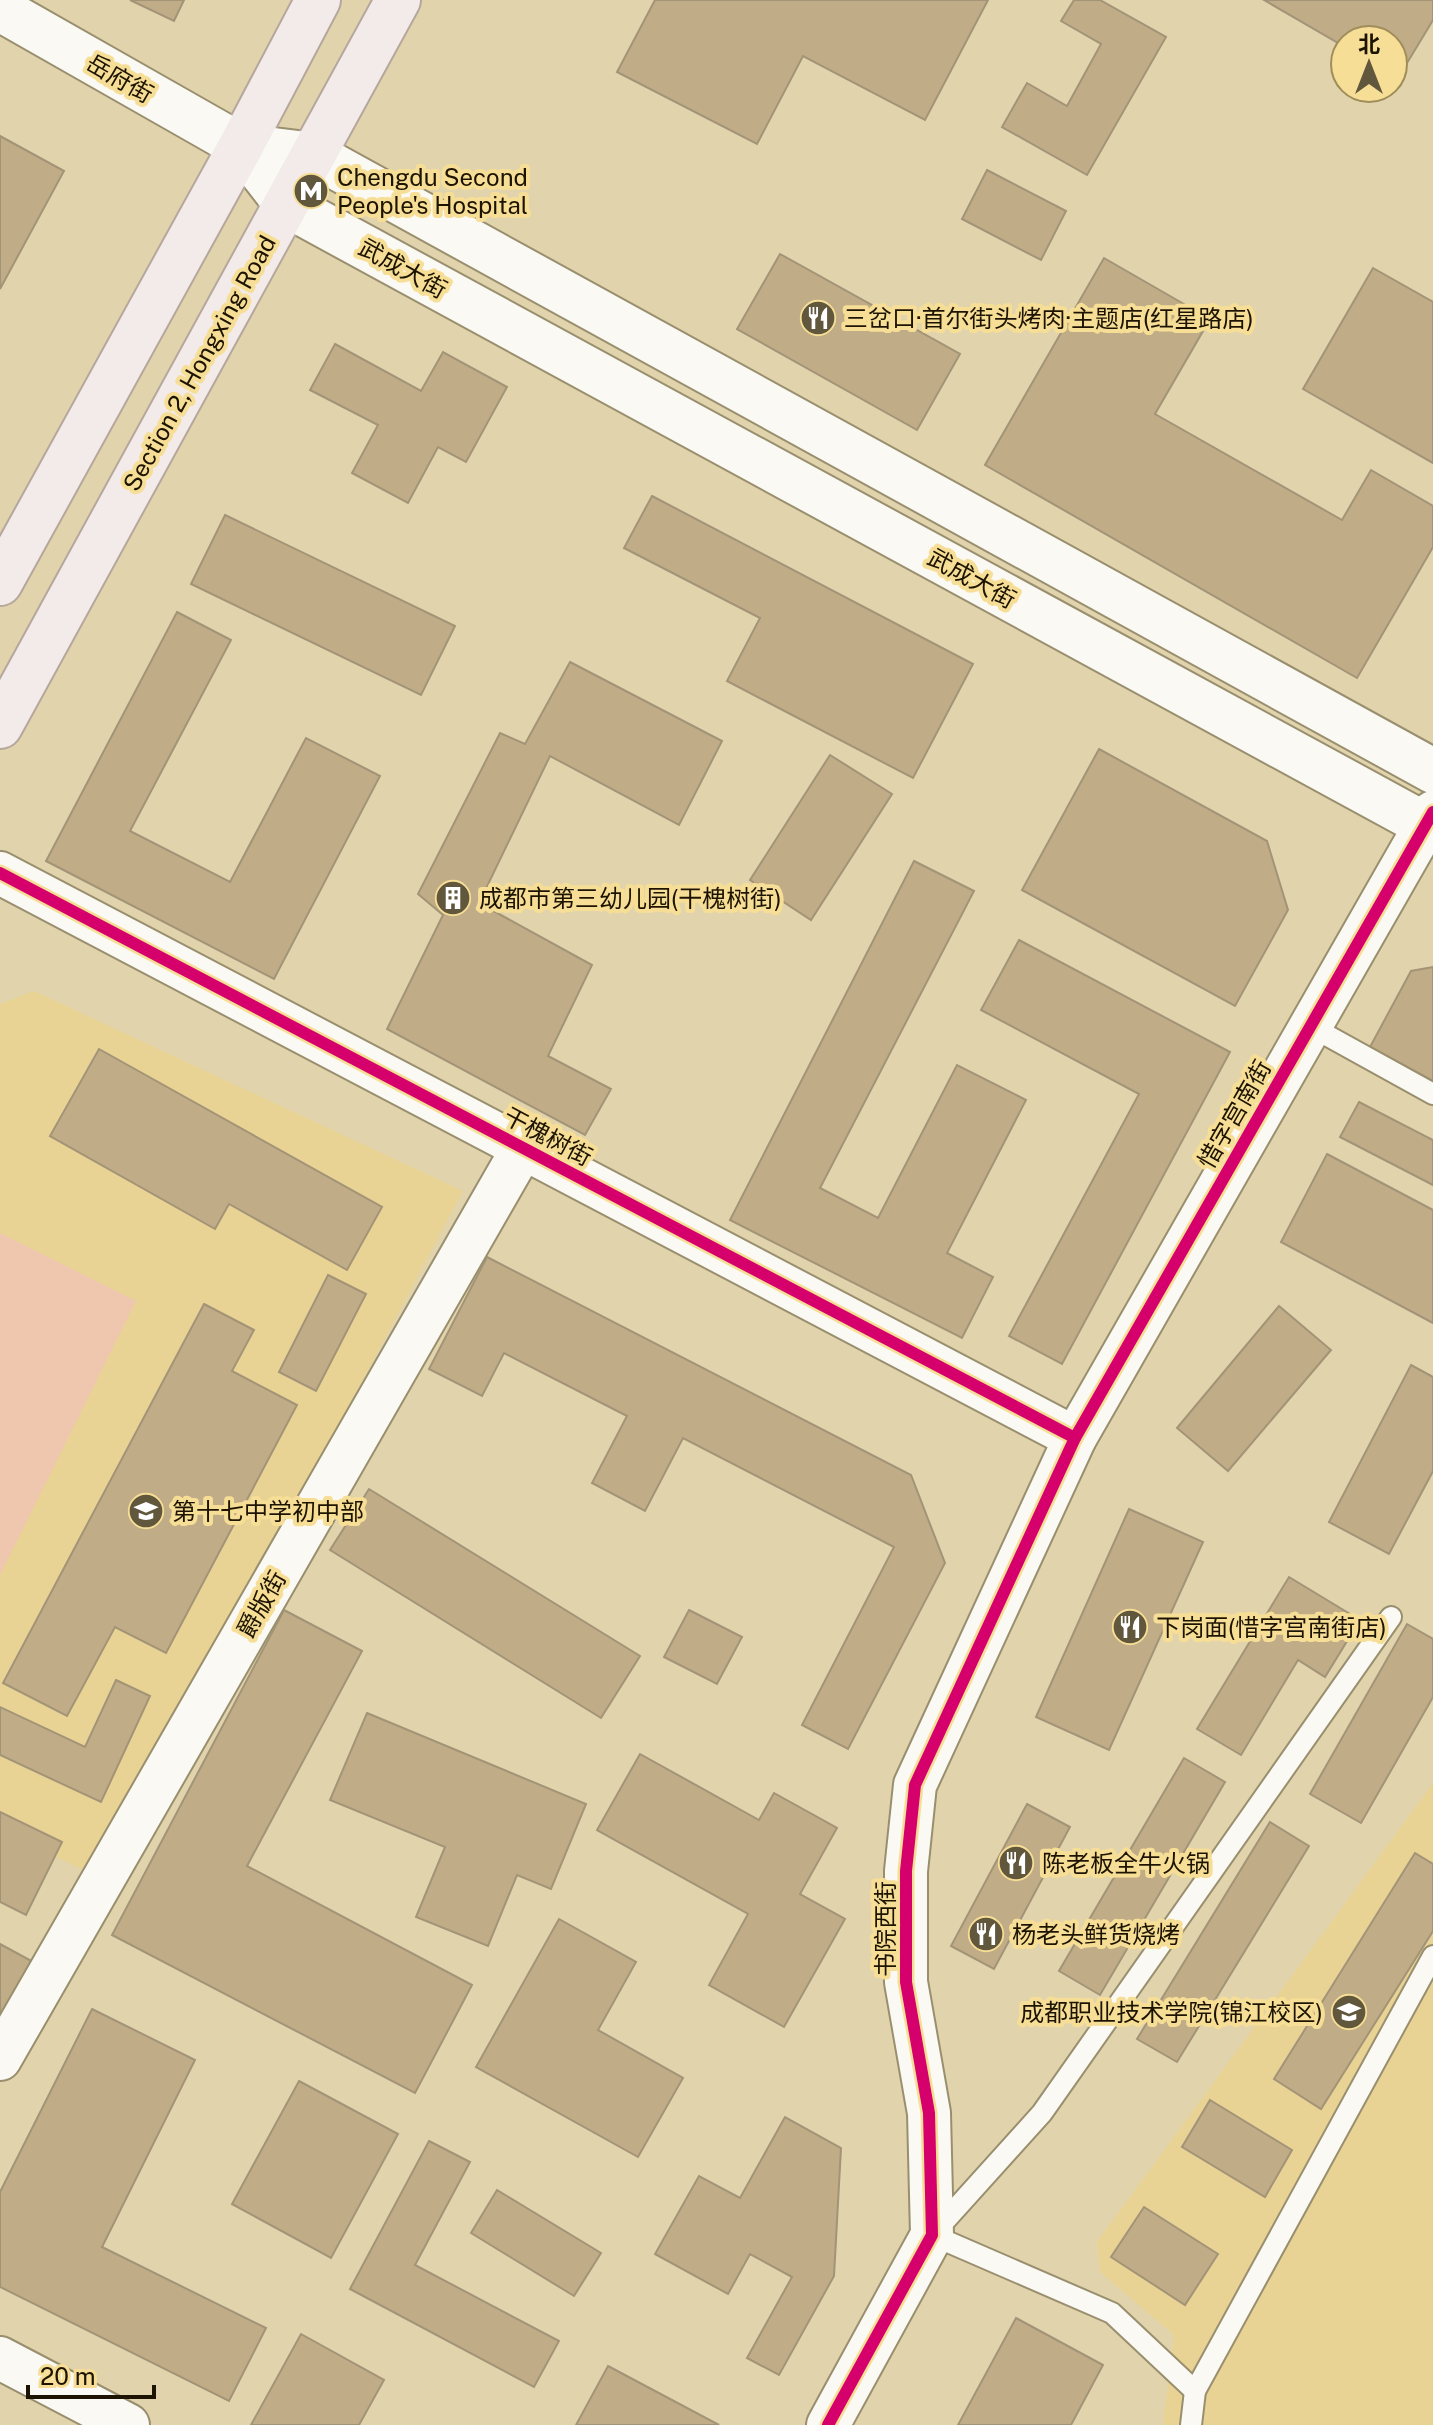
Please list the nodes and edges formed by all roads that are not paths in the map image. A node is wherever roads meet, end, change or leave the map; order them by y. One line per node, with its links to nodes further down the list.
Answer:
1 (318, 0): 4 (main road)
2 (398, 0): 5 (main road, Section 2, Hongxing Road)
3 (0, 9): 4 (main road, 岳府街)
4 (241, 146): 5 (main road); 6 (main road, 武成大街); 7 (main road)
5 (314, 155): 6 (main road, Section 2, Hongxing Road); 9 (main road)
6 (287, 205): 8 (main road, Section 2, Hongxing Road); 10 (main road, 武成大街)
7 (0, 583)
8 (0, 726)
9 (1433, 771)
10 (1431, 822): 12 (street, 惜字宫南街)
11 (0, 873): 14 (street, 干槐树街)
12 (1310, 1026): 13 (lane); 15 (street, 惜字宫南街)
13 (1433, 1094)
14 (523, 1148): 15 (street, 干槐树街); 18 (street, 爵版街)
15 (1075, 1438): 19 (street, 书院西街)
16 (1391, 1617): 19 (lane)
17 (1433, 1956): 21 (lane)
18 (0, 2059)
19 (932, 2235): 21 (lane); 23 (street)
20 (0, 2358): 22 (street)
21 (1195, 2391): 24 (lane)
22 (128, 2425)
23 (828, 2425)
24 (1191, 2425)

